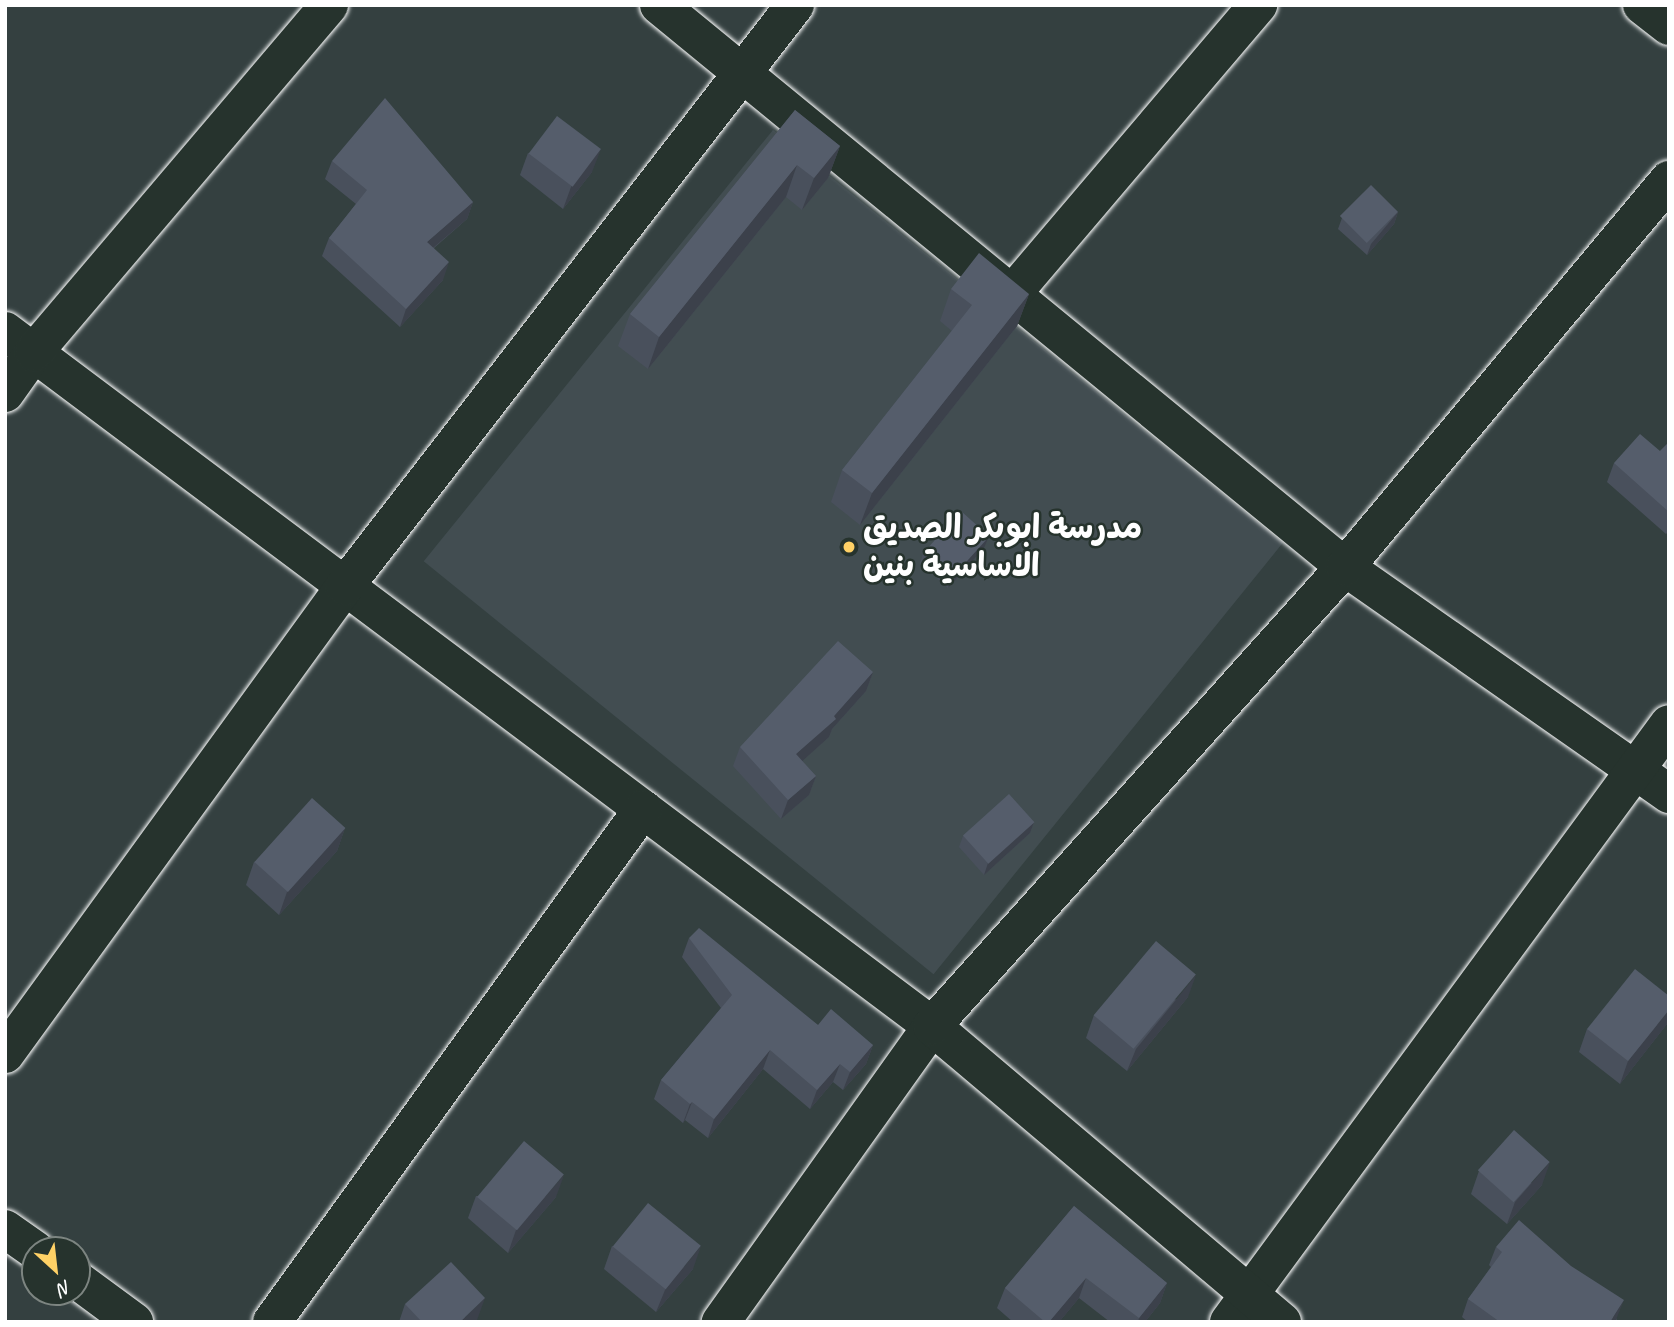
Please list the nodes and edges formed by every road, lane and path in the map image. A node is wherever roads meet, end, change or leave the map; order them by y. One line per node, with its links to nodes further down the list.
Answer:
1 (329, 5): 10 (street)
2 (659, 5): 7 (street)
3 (795, 5): 7 (street)
4 (1258, 5): 9 (street)
5 (1642, 5): 6 (street)
6 (1669, 26)
7 (744, 75): 9 (street); 13 (street)
8 (1669, 180): 12 (street)
9 (1012, 294): 12 (street)
10 (20, 342): 11 (street); 13 (street)
11 (5, 393)
12 (1345, 567): 15 (street); 18 (street)
13 (345, 586): 17 (street); 19 (street)
14 (1669, 724): 15 (street)
15 (1635, 771): 16 (street); 23 (street)
16 (1669, 794)
17 (643, 809): 18 (street); 25 (street)
18 (932, 1026): 23 (street); 26 (street)
19 (5, 1054)
20 (5, 1229): 21 (street)
21 (21, 1240)
22 (91, 1290): 24 (street)
23 (1240, 1309): 27 (street)
24 (134, 1322)
25 (272, 1322)
26 (721, 1322)
27 (1282, 1322)

